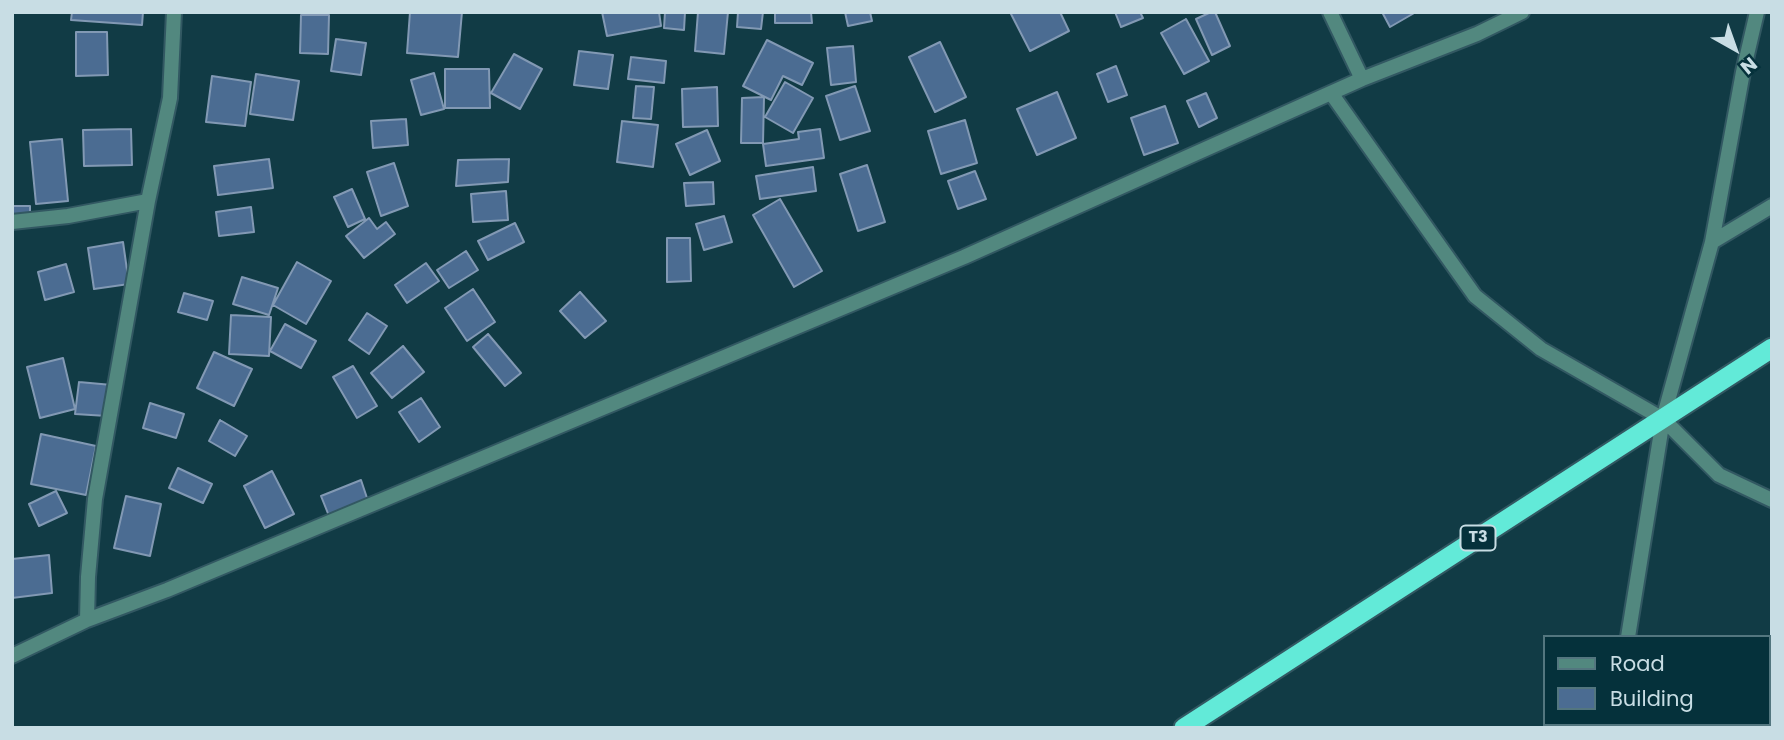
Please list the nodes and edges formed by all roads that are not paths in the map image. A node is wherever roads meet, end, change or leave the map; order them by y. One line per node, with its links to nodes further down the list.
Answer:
1 (174, 12): 7 (street)
2 (1330, 12): 5 (street)
3 (1522, 12): 5 (street)
4 (1757, 12): 10 (street)
5 (1362, 79): 6 (street)
6 (1331, 93): 12 (street); 14 (street)
7 (148, 201): 9 (street); 14 (street)
8 (1772, 206): 10 (street)
9 (12, 222)
10 (1712, 242): 12 (street)
11 (1772, 348): 12 (highway, T3)
12 (1663, 419): 13 (street); 15 (street); 17 (highway, T3)
13 (1772, 500)
14 (86, 620): 16 (street)
15 (1628, 635)
16 (12, 656)
17 (1184, 728)

